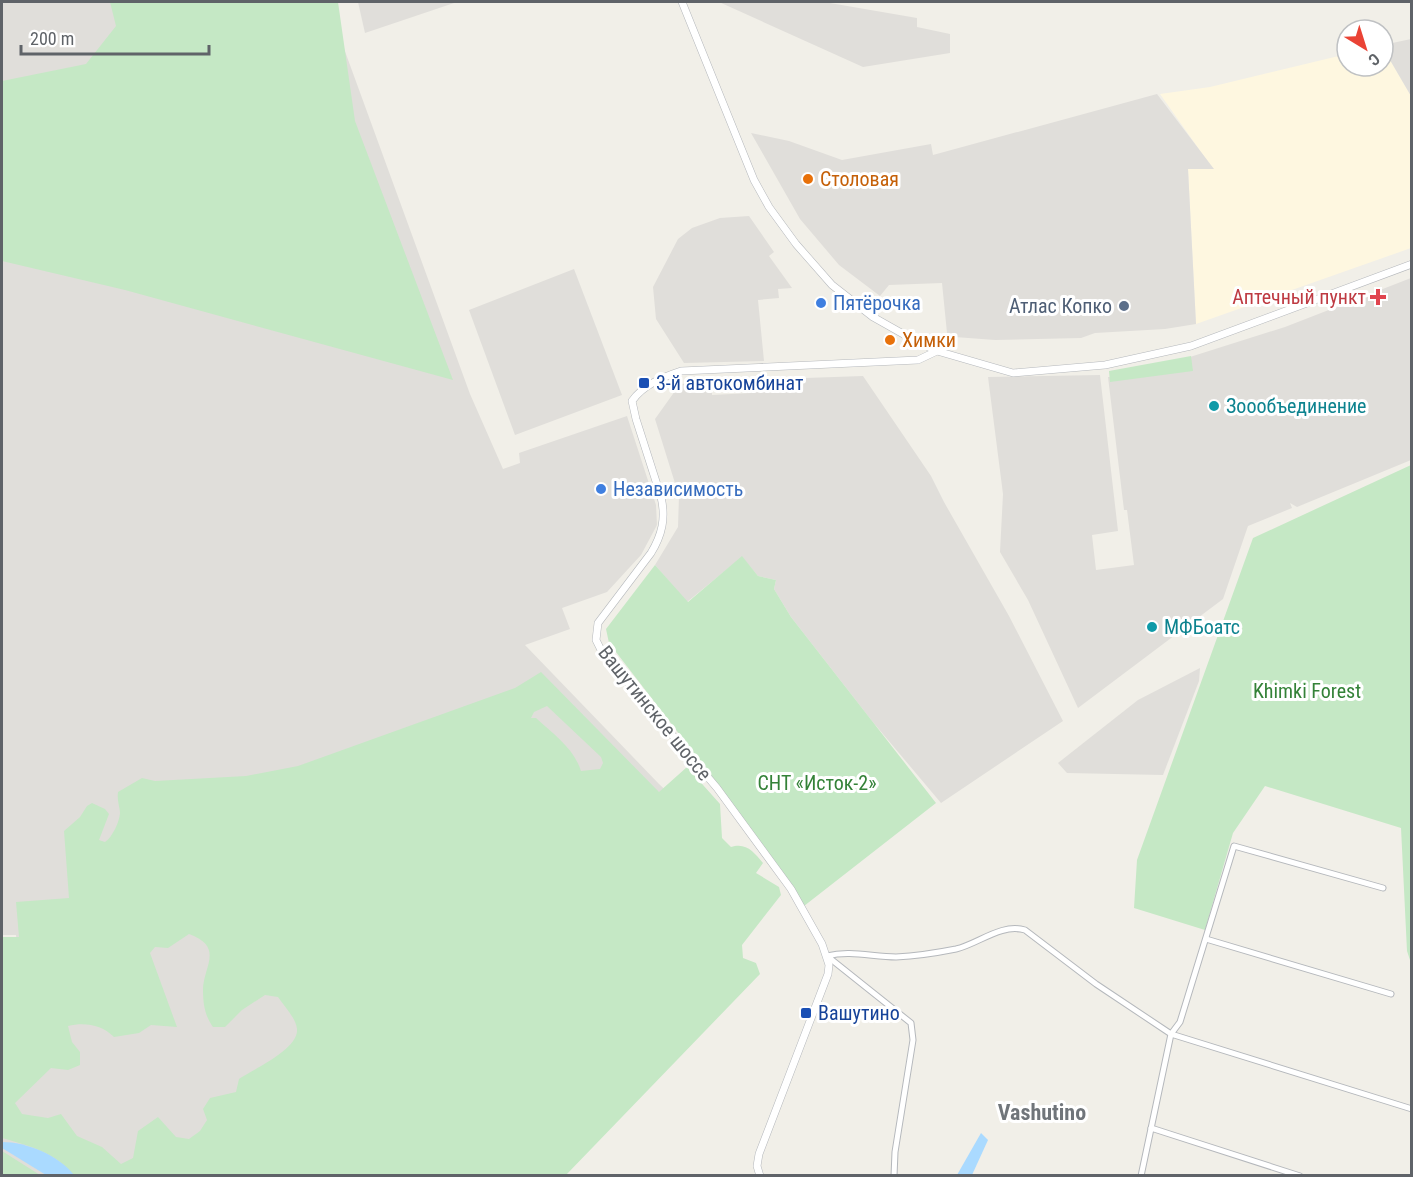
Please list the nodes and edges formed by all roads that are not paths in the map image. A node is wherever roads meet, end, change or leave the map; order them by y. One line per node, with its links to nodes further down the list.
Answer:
1 (682, 2): 3 (street)
2 (1412, 264): 3 (street)
3 (937, 351): 6 (street, Вашутинское шоссе)
4 (1383, 888): 5 (street)
5 (1206, 939): 7 (street); 8 (street)
6 (827, 956): 8 (street); 11 (street); 12 (street)
7 (1391, 994)
8 (1172, 1034): 9 (street); 10 (street)
9 (1412, 1109)
10 (1151, 1128): 13 (street); 14 (street)
11 (760, 1176)
12 (894, 1176)
13 (1141, 1176)
14 (1300, 1176)

